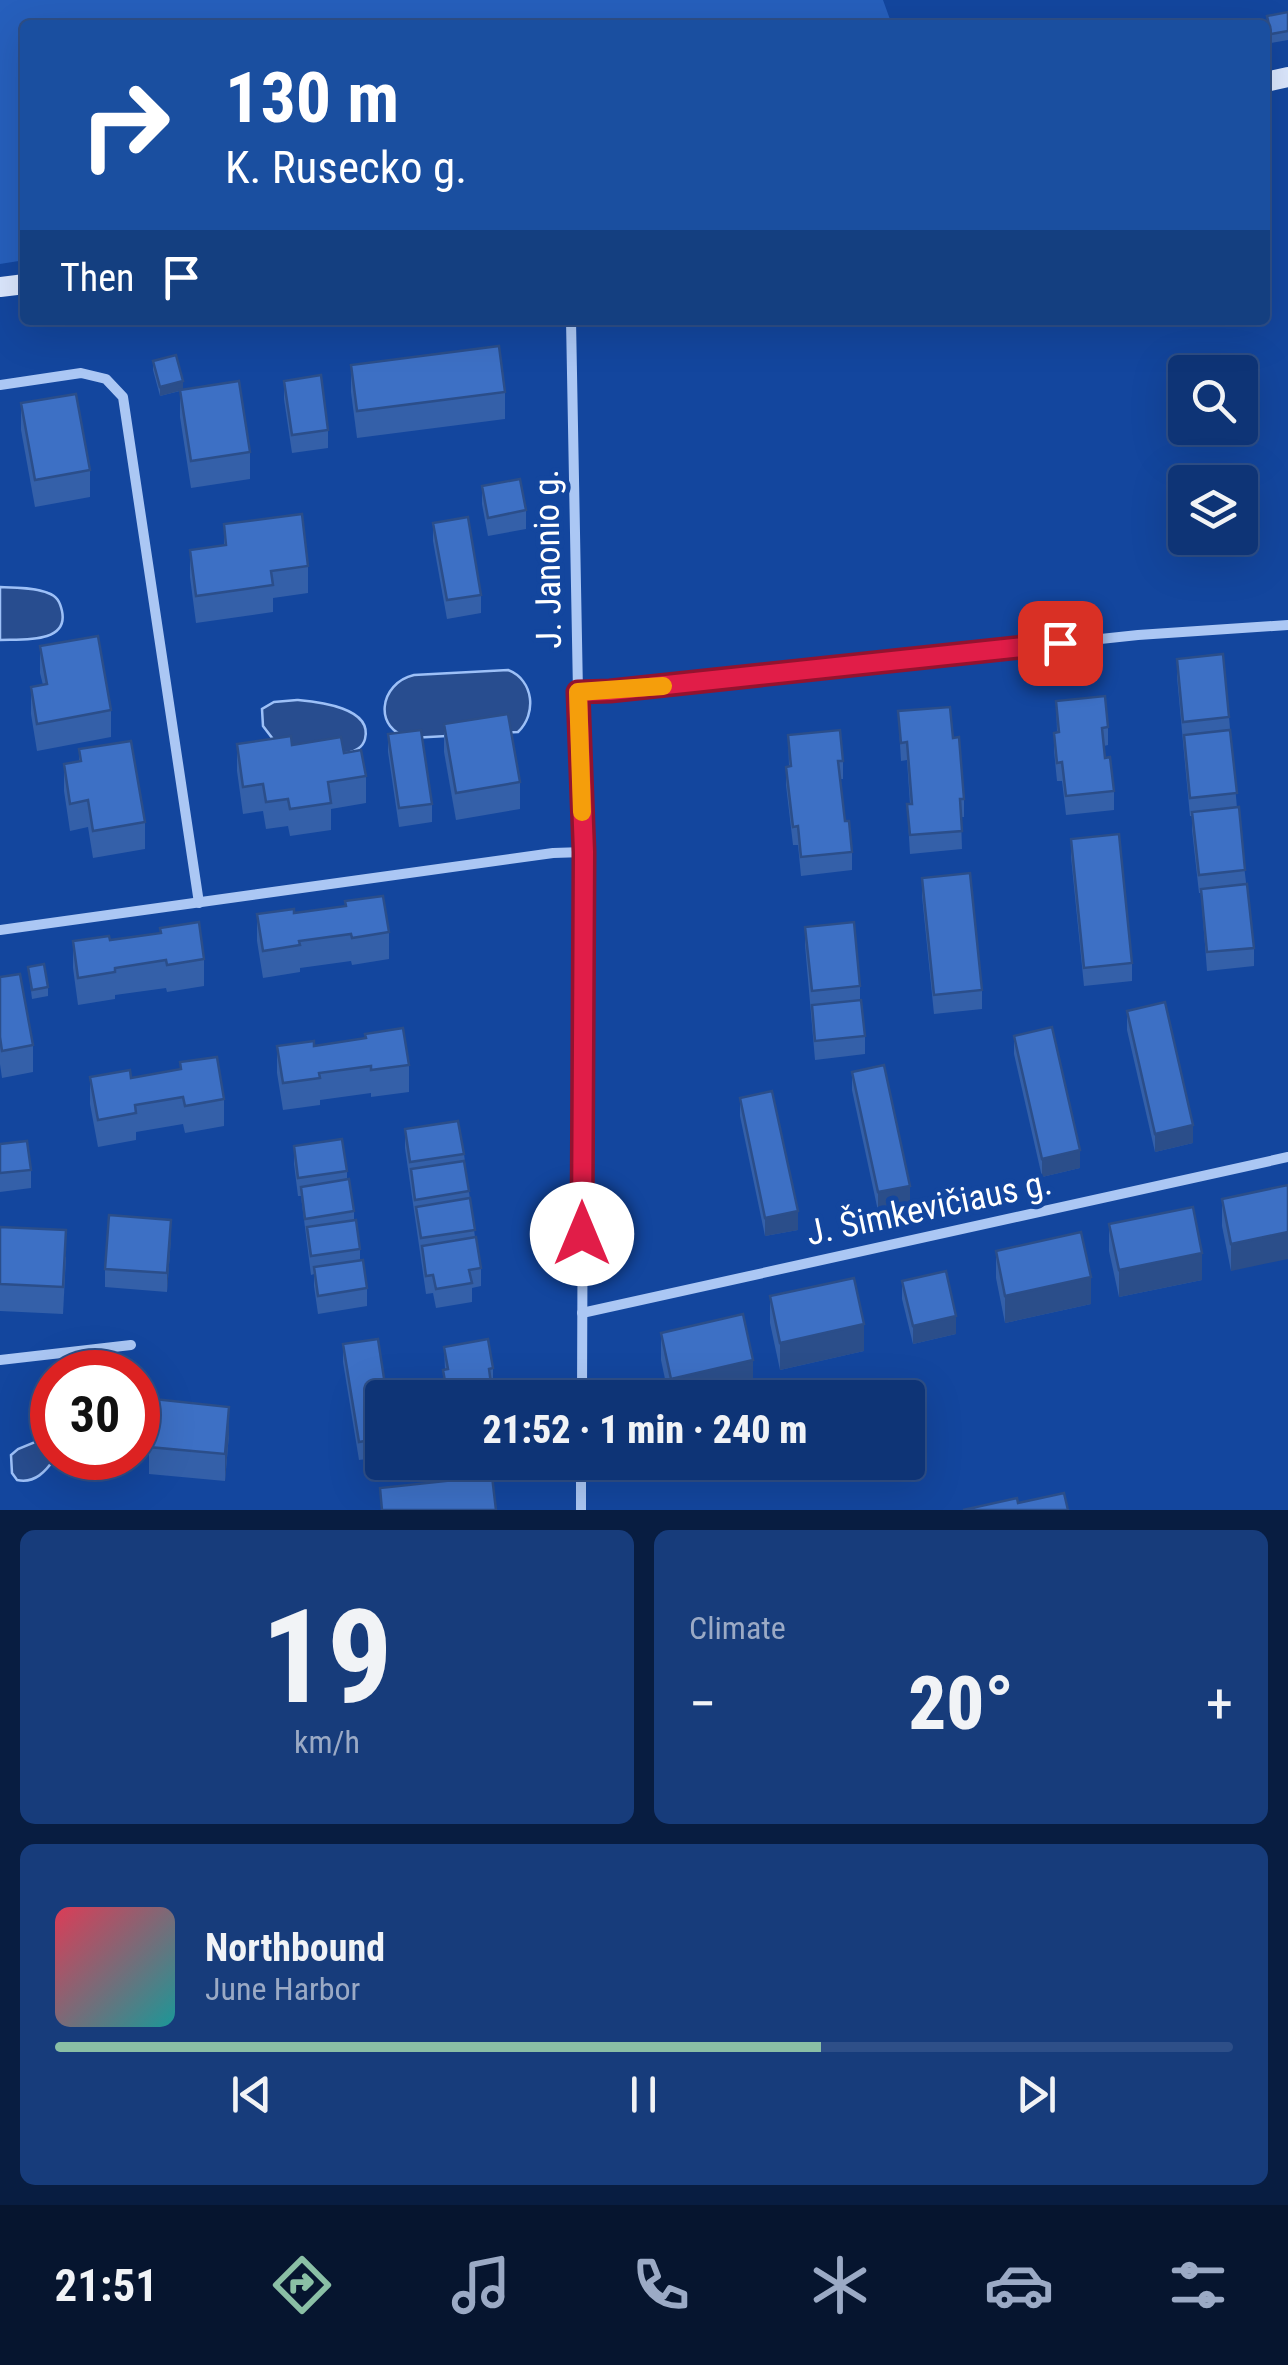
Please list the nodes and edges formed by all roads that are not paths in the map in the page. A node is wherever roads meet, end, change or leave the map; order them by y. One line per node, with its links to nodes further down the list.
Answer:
1 (571, 325): 4 (street, J. Janonio g.)
2 (0, 385): 6 (street)
3 (1288, 625): 4 (street)
4 (578, 692): 5 (street, J. Janonio g.)
5 (584, 852): 6 (street); 9 (street, J. Janonio g.)
6 (200, 903): 7 (street)
7 (0, 930)
8 (1288, 1157): 9 (street, J. Šimkevičiaus g.)
9 (582, 1313): 12 (street, J. Janonio g.)
10 (132, 1345): 11 (street)
11 (0, 1360)
12 (582, 1380)
13 (581, 1480): 14 (street)
14 (581, 1510)

